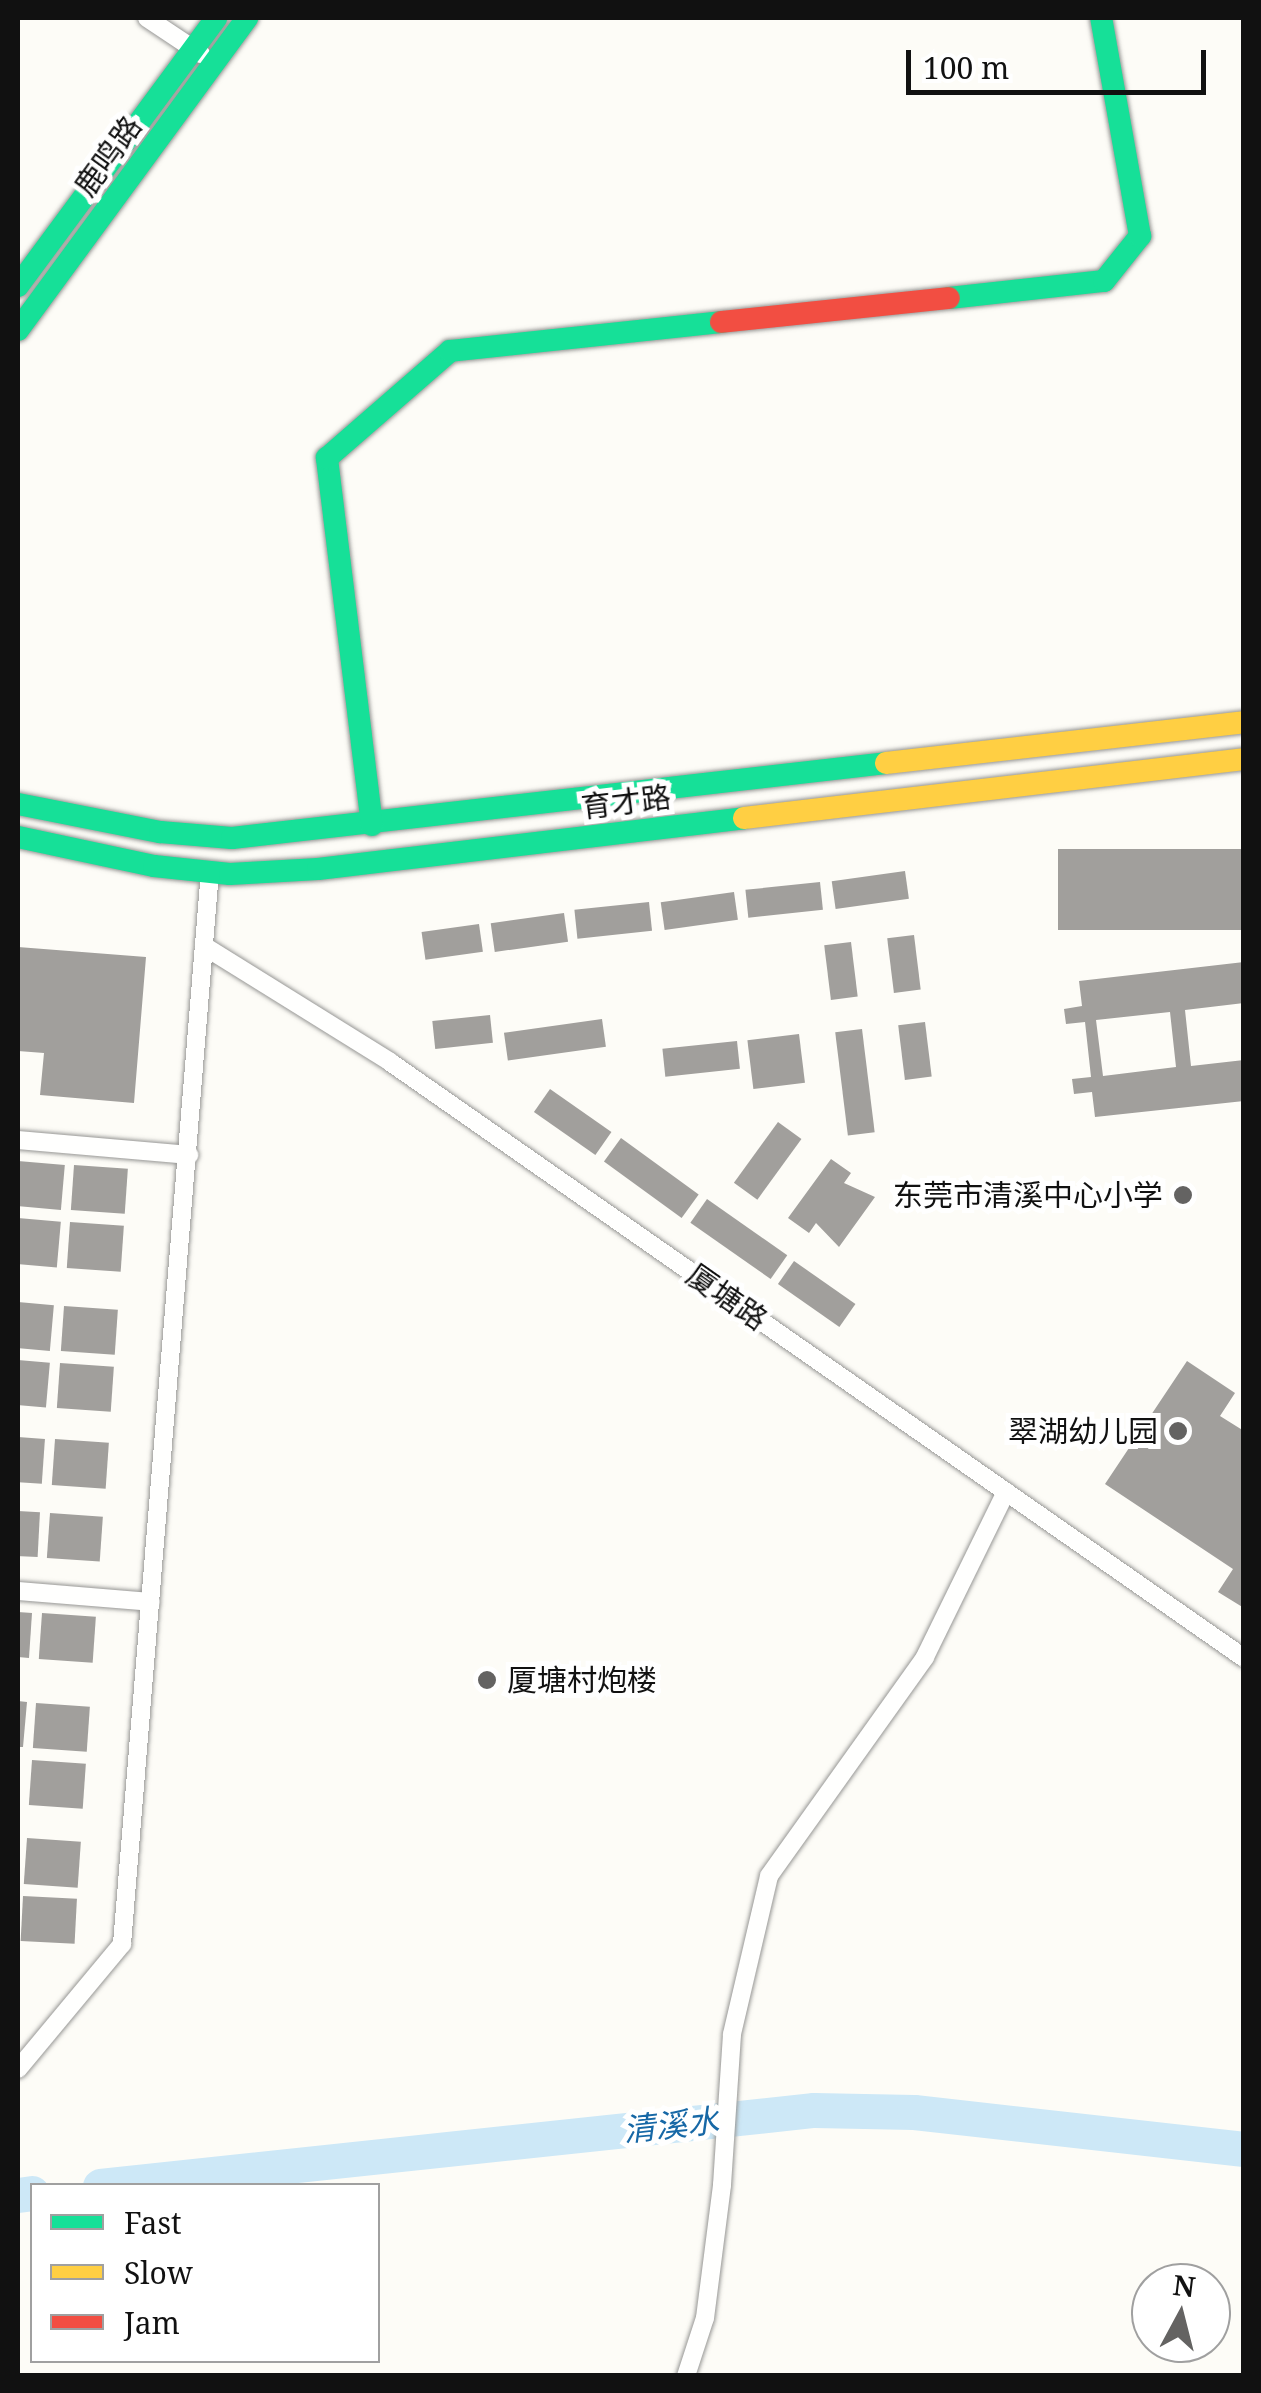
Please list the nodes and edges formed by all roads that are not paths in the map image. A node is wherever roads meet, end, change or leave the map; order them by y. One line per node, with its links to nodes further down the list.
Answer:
1 (148, 18): 5 (street)
2 (216, 18): 5 (main road, 鹿鸣路)
3 (247, 18): 6 (main road, 鹿鸣路)
4 (1102, 18): 12 (main road)
5 (193, 49): 6 (street); 7 (main road, 鹿鸣路)
6 (214, 63): 8 (main road, 鹿鸣路)
7 (18, 286)
8 (18, 330)
9 (1244, 722): 12 (main road, 育才路)
10 (1244, 758): 14 (main road, 育才路)
11 (18, 804): 12 (main road, 育才路)
12 (372, 824)
13 (18, 837): 14 (main road, 育才路)
14 (210, 872): 15 (street)
15 (204, 946): 17 (street); 18 (street, 厦塘路)
16 (18, 1140): 17 (street)
17 (189, 1155): 20 (street)
18 (1006, 1492): 21 (street, 厦塘路); 23 (street)
19 (18, 1591): 20 (street)
20 (151, 1602): 22 (street)
21 (1244, 1658)
22 (18, 2069)
23 (686, 2376)

